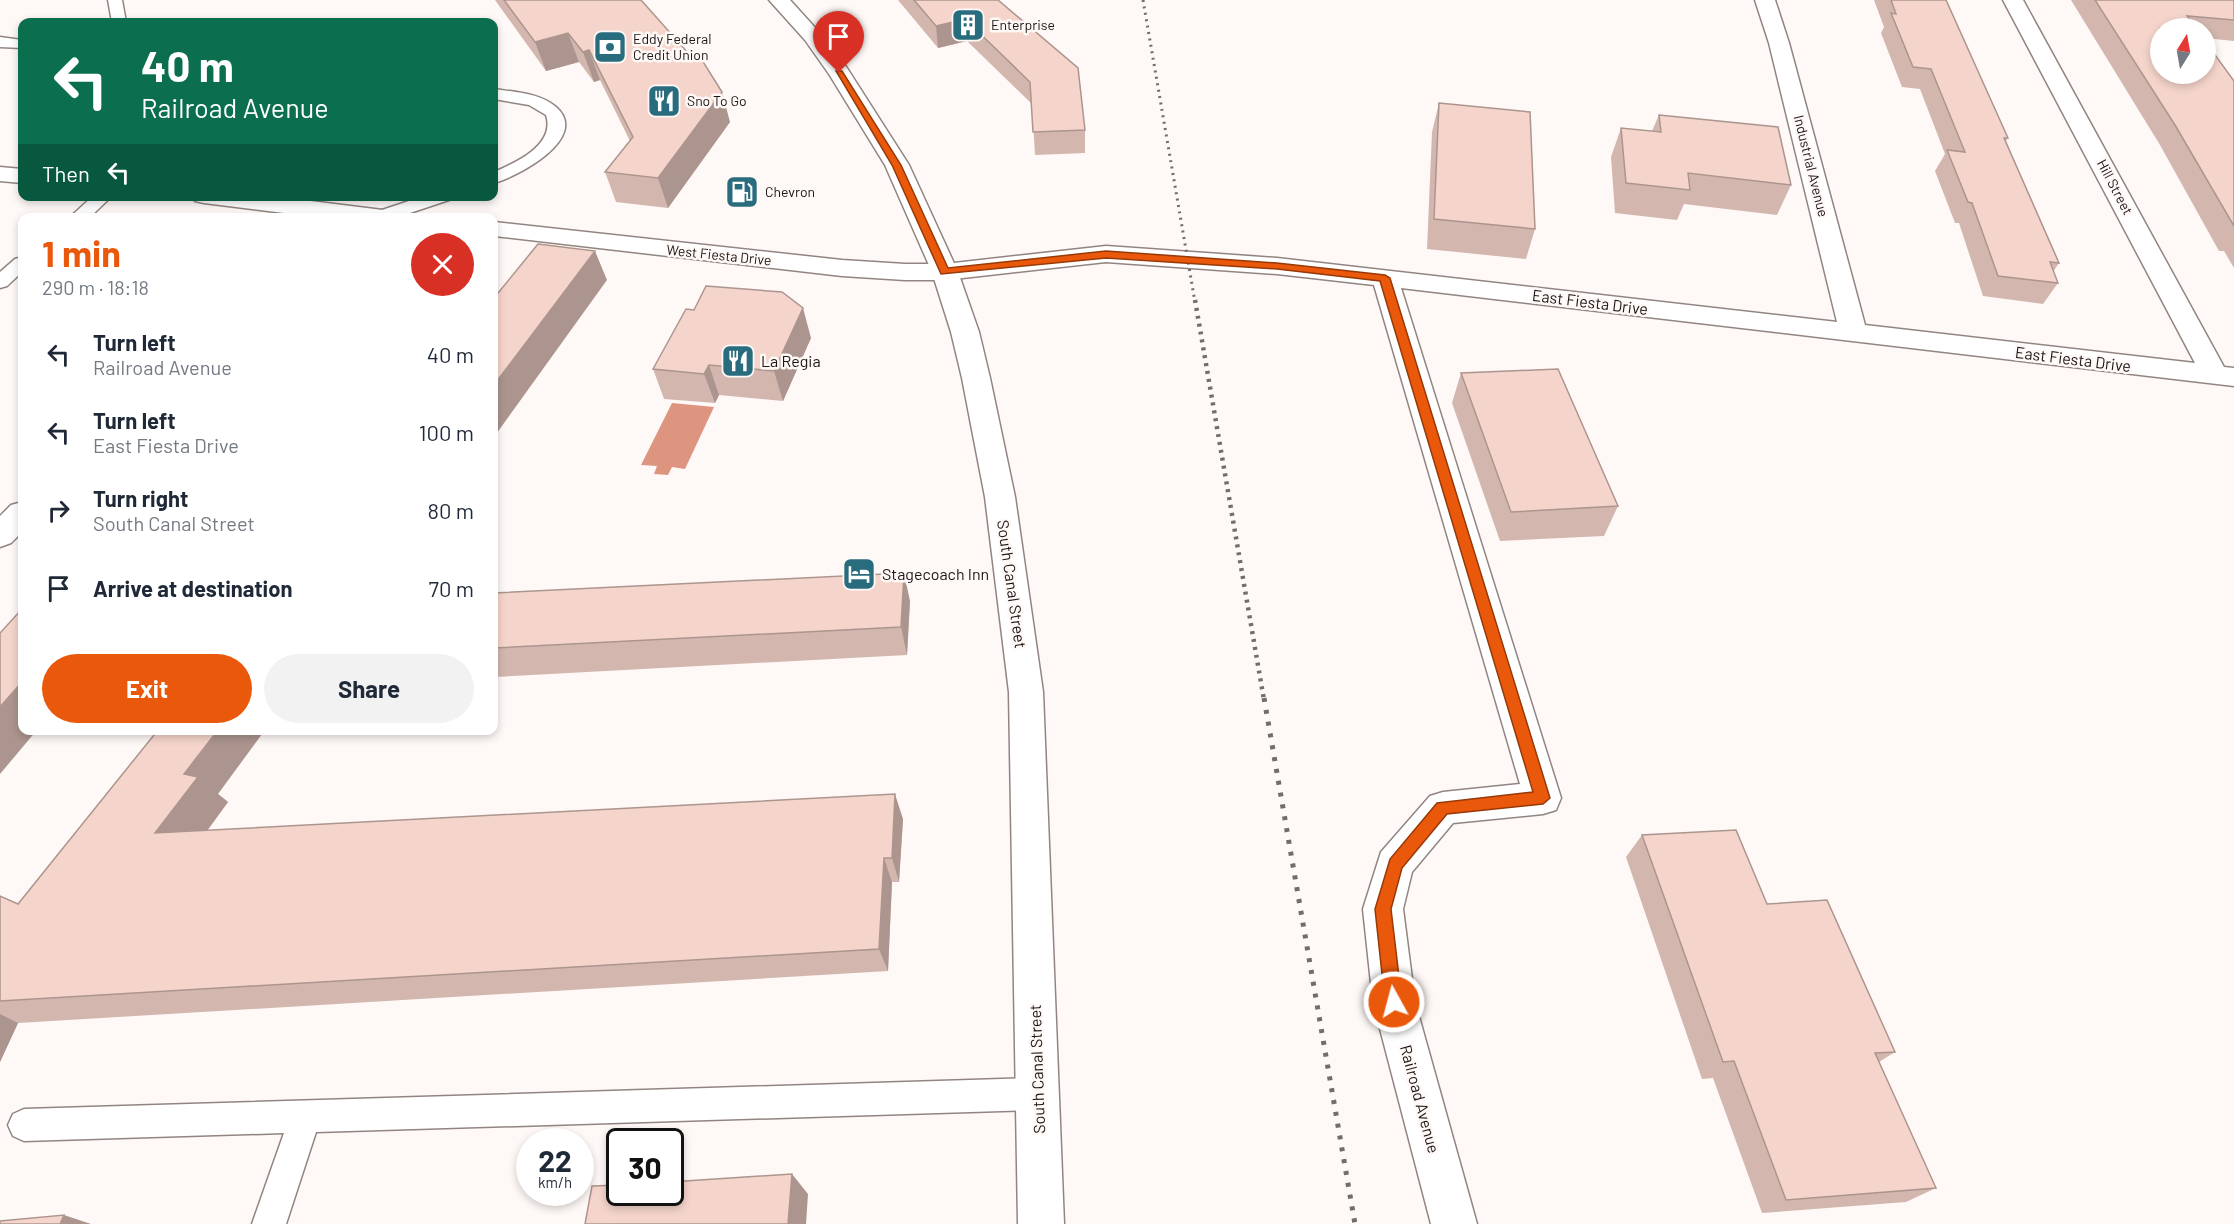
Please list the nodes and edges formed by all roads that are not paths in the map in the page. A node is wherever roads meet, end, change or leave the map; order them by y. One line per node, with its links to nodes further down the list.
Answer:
1 (115, 0): 5 (lane)
2 (779, 0): 20 (main road, South Canal Street)
3 (1765, 0): 23 (main road, Industrial Avenue)
4 (2013, 0): 24 (main road, Hill Street)
5 (118, 18)
6 (0, 42): 7 (lane)
7 (18, 44)
8 (498, 95): 11 (lane)
9 (0, 174): 10 (main road)
10 (18, 176)
11 (498, 176)
12 (98, 201): 15 (lane)
13 (238, 201): 16 (main road)
14 (429, 201): 17 (lane)
15 (84, 213)
16 (318, 213)
17 (397, 213)
18 (498, 231): 20 (main road, West Fiesta Drive)
19 (18, 266): 22 (lane)
20 (945, 272): 21 (main road, East Fiesta Drive); 27 (main road, South Canal Street)
21 (1385, 278): 23 (main road, East Fiesta Drive); 32 (main road, Railroad Avenue)
22 (0, 282)
23 (1853, 333): 24 (main road, East Fiesta Drive)
24 (2224, 376)
25 (18, 517): 26 (main road)
26 (0, 535)
27 (1037, 1094): 28 (lane); 31 (main road, South Canal Street)
28 (305, 1117): 29 (lane); 30 (lane)
29 (24, 1125)
30 (269, 1224)
31 (1041, 1224)
32 (1454, 1224)

